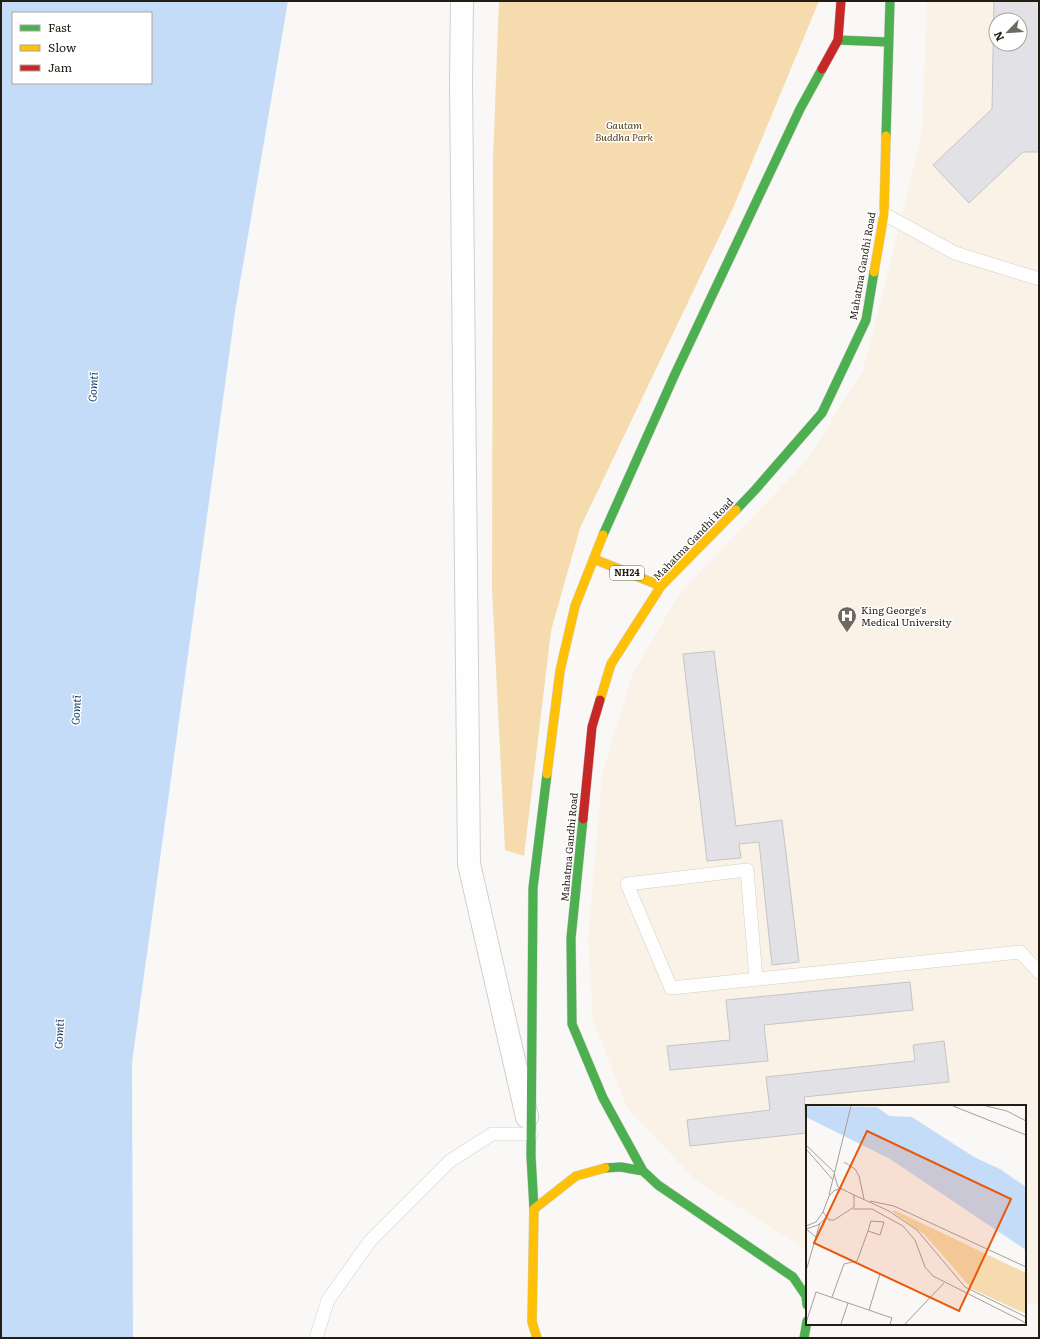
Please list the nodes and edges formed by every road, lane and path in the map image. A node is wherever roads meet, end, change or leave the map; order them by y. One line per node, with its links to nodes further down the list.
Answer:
1 (462, 1): 12 (street)
2 (841, 1): 4 (main road)
3 (890, 1): 5 (main road, Mahatma Gandhi Road)
4 (838, 40): 5 (main road); 8 (main road)
5 (888, 42): 6 (main road, Mahatma Gandhi Road)
6 (884, 214): 7 (lane); 9 (main road, Mahatma Gandhi Road)
7 (1039, 280)
8 (594, 559): 9 (main road, NH24); 12 (main road)
9 (661, 586): 13 (main road, Mahatma Gandhi Road)
10 (1039, 972): 11 (lane)
11 (756, 979): 11 (lane)
12 (531, 1134): 14 (main road); 18 (lane)
13 (643, 1171): 14 (main road); 15 (main road)
14 (534, 1209): 16 (main road)
15 (806, 1296)
16 (532, 1322): 19 (main road); 20 (main road)
17 (806, 1325): 21 (main road)
18 (316, 1338)
19 (530, 1338)
20 (537, 1338)
21 (804, 1338)

